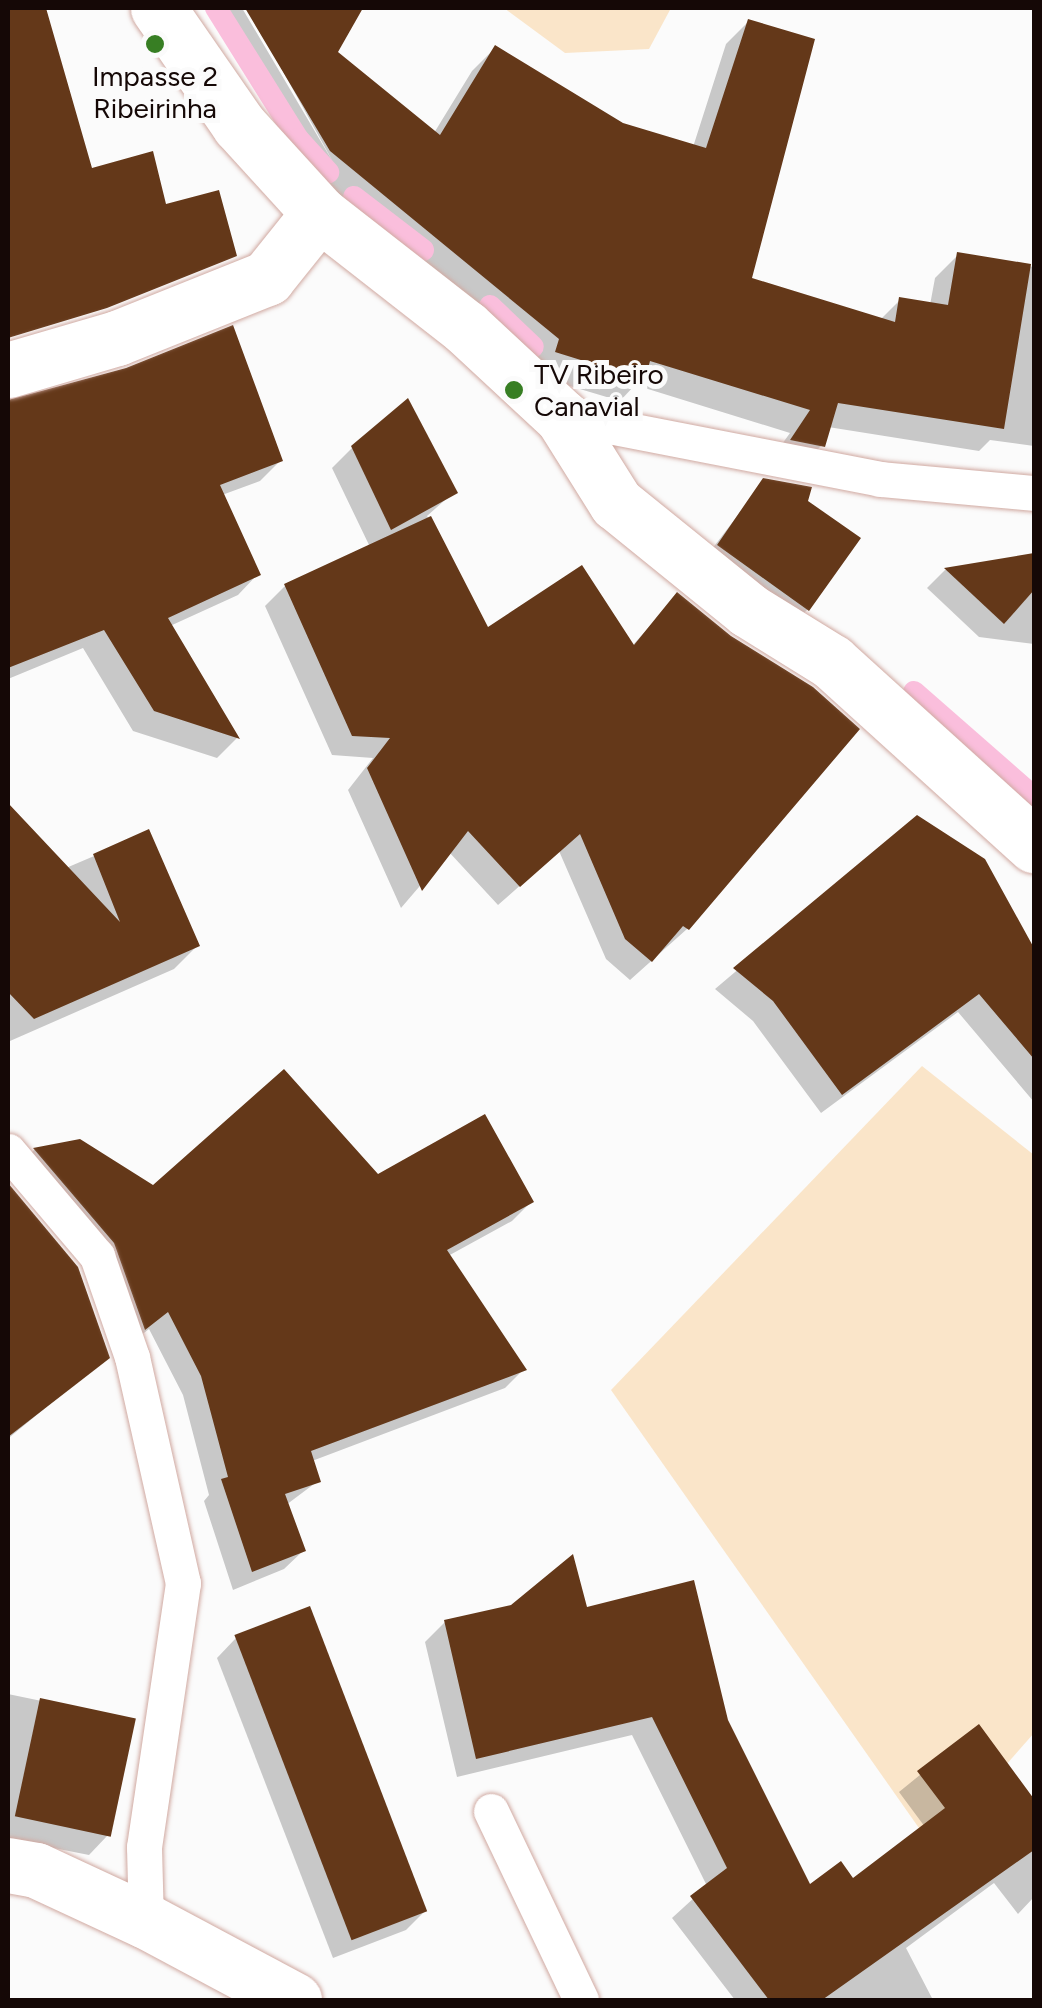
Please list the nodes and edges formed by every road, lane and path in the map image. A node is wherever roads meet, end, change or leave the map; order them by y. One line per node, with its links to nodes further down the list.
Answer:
1 (158, 8): 2 (street)
2 (319, 213): 3 (street); 4 (street)
3 (8, 370)
4 (562, 417): 5 (lane); 6 (street)
5 (1034, 493)
6 (1034, 845)
7 (8, 1152): 10 (lane)
8 (490, 1811): 12 (lane)
9 (8, 1865): 10 (street)
10 (146, 1920): 11 (street)
11 (294, 2000)
12 (580, 2000)

